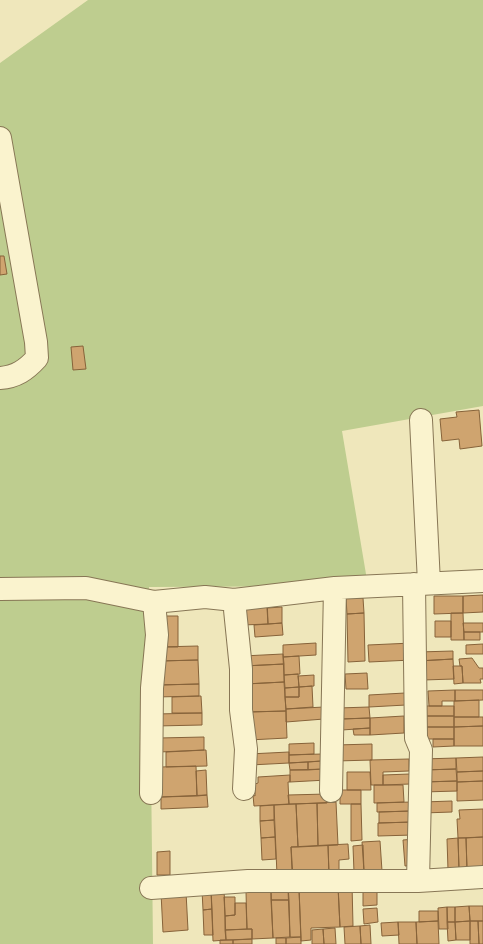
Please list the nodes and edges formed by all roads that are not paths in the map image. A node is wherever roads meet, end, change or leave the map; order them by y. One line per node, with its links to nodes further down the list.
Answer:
1 (0, 138): 2 (street)
2 (0, 378)
3 (421, 420): 5 (street)
4 (483, 581): 5 (street)
5 (421, 583): 6 (street); 14 (street)
6 (335, 588): 8 (street); 11 (street)
7 (0, 589): 9 (street)
8 (234, 600): 9 (street); 10 (street)
9 (154, 602): 12 (street)
10 (244, 789)
11 (331, 791)
12 (151, 793)
13 (483, 877): 14 (street)
14 (418, 881): 15 (street)
15 (151, 888)

